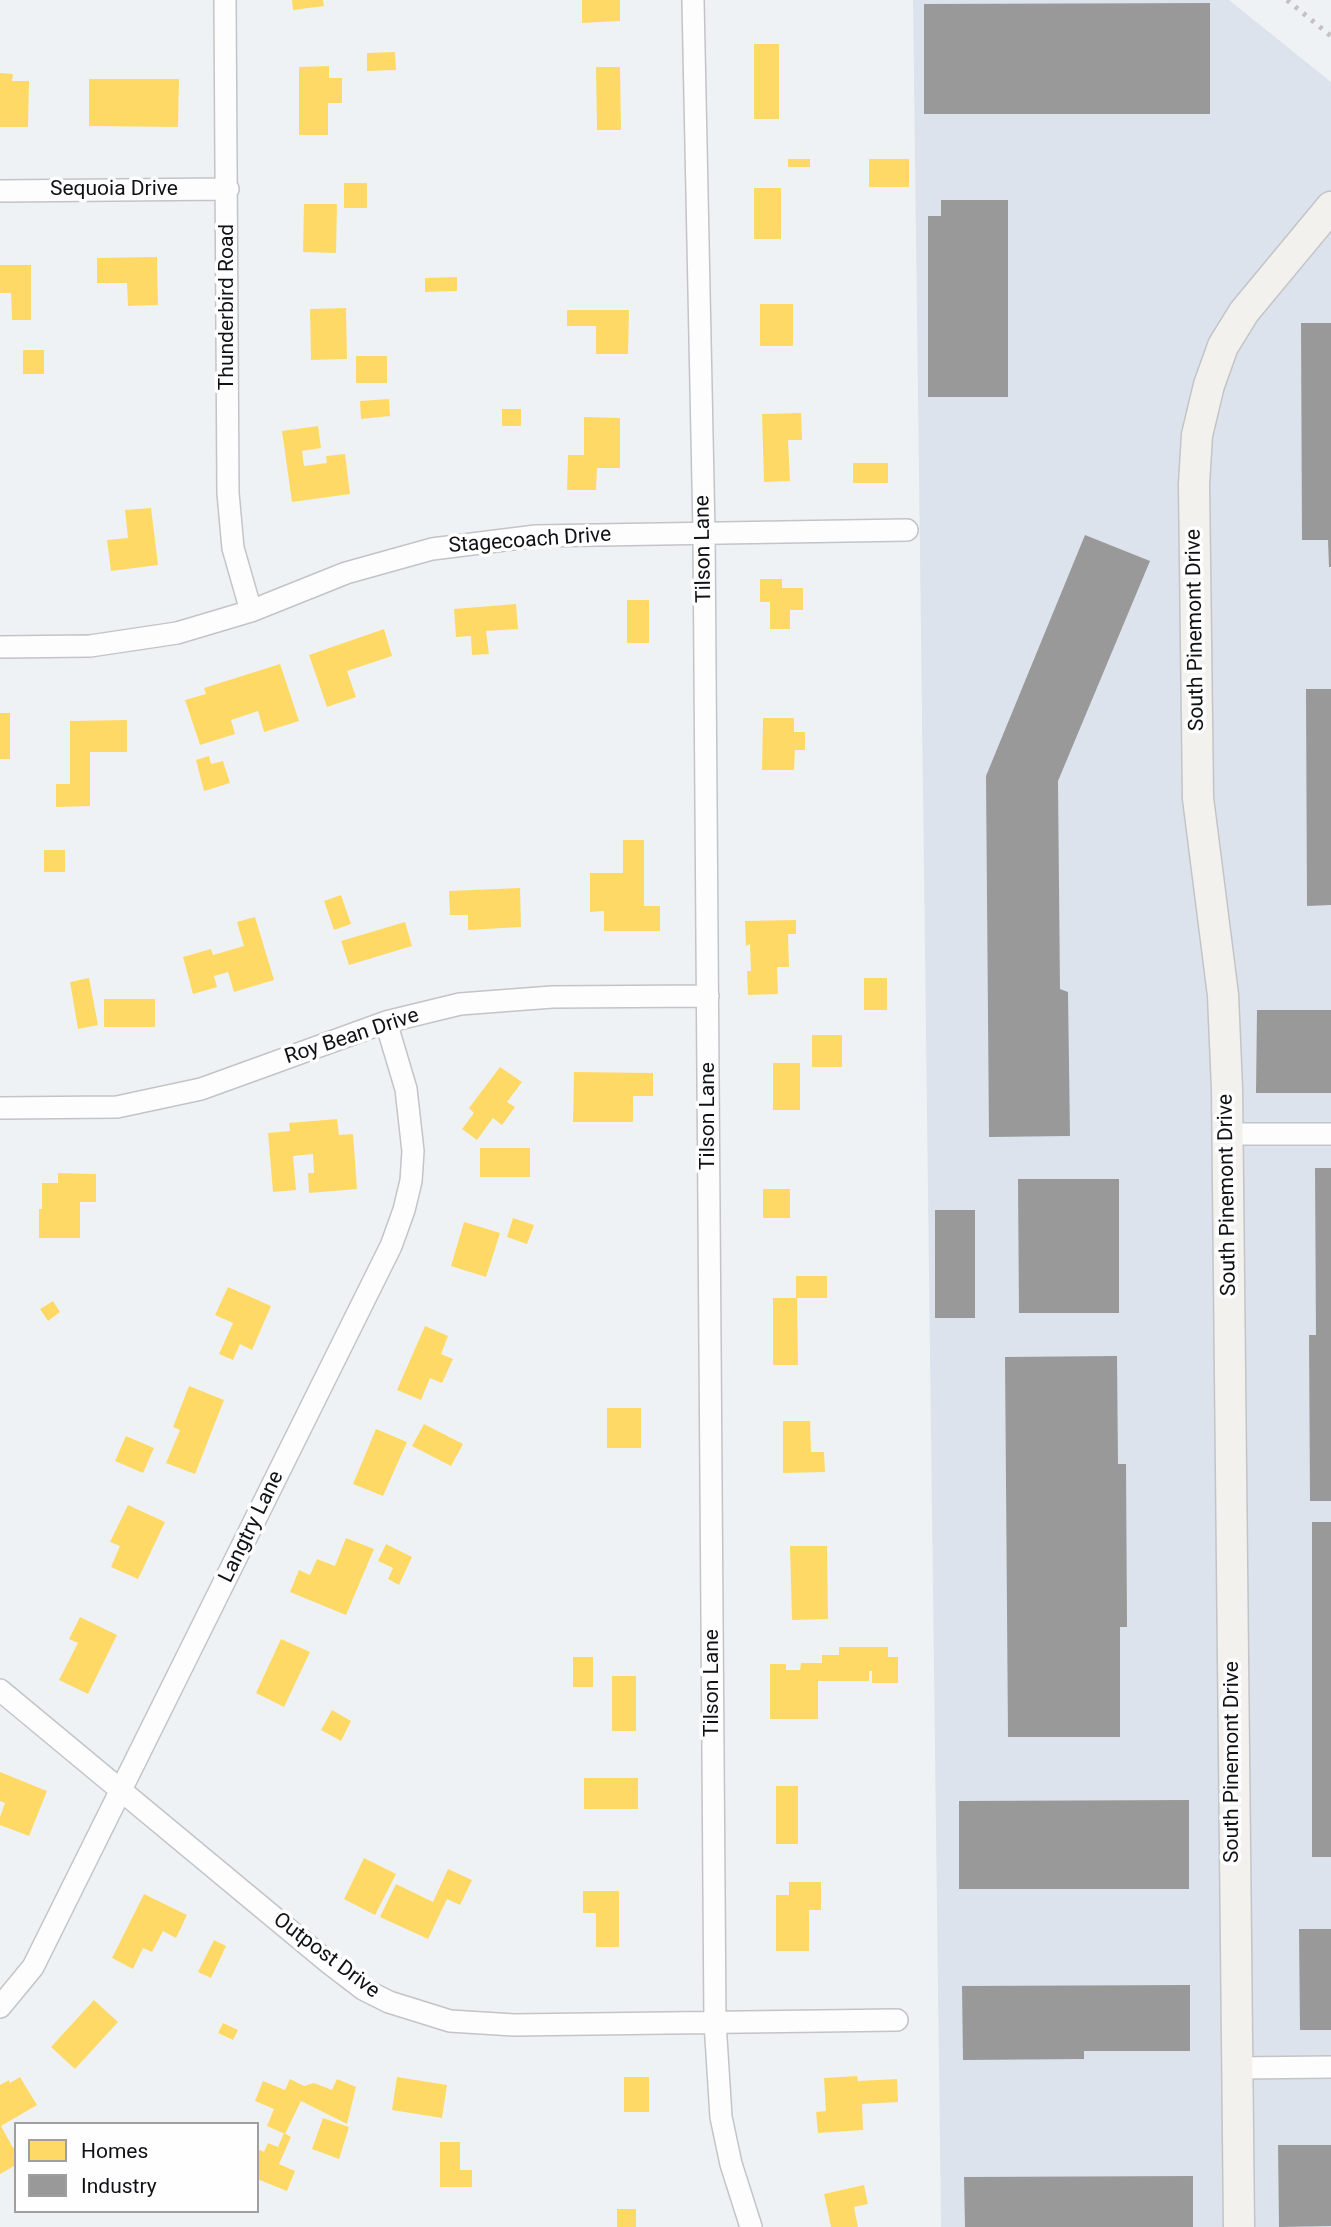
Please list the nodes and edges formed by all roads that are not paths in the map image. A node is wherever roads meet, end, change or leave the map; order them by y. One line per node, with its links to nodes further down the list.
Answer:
1 (225, 0): 3 (street, Thunderbird Road)
2 (693, 0): 7 (street, Tilson Lane)
3 (228, 189): 4 (street, Sequoia Drive); 8 (street, Thunderbird Road)
4 (0, 191)
5 (1331, 206): 13 (street, South Pinemont Drive)
6 (907, 530): 7 (street, Stagecoach Drive)
7 (704, 532): 8 (street, Stagecoach Drive); 10 (street, Tilson Lane)
8 (251, 611): 9 (street, Stagecoach Drive)
9 (0, 647)
10 (708, 996): 11 (street, Roy Bean Drive); 19 (street, Tilson Lane)
11 (386, 1023): 12 (street, Roy Bean Drive); 16 (street, Langtry Lane)
12 (0, 1108)
13 (1227, 1134): 14 (street); 21 (street, South Pinemont Drive)
14 (1331, 1134)
15 (0, 1690): 16 (street, Outpost Drive)
16 (121, 1792): 17 (street, Langtry Lane); 19 (street, Outpost Drive)
17 (0, 2007)
18 (897, 2020): 19 (street, Outpost Drive)
19 (715, 2022): 22 (street, Tilson Lane)
20 (1331, 2067): 21 (street)
21 (1238, 2068): 23 (street, South Pinemont Drive)
22 (751, 2227)
23 (1239, 2227)

